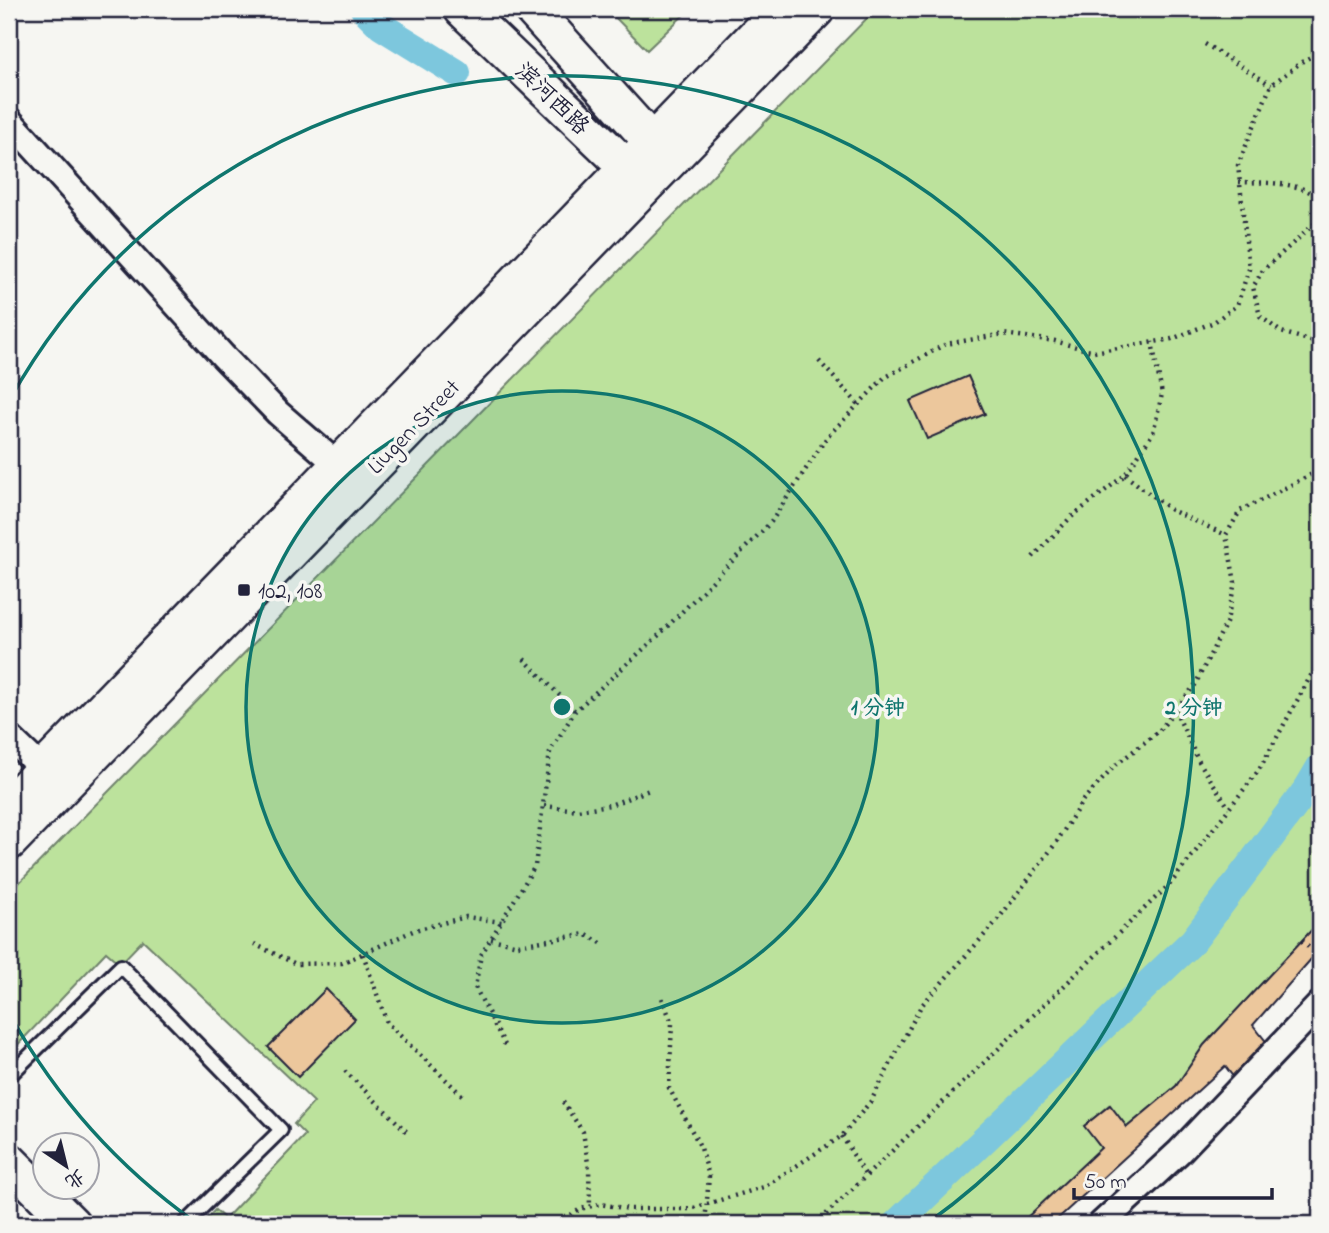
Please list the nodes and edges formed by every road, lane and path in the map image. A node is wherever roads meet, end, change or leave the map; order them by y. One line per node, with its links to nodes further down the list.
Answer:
1 (462, 9): 12 (main road, 滨河西路)
2 (532, 9): 11 (main road, 滨河西路)
3 (781, 9): 11 (main road, Liugen Street)
4 (817, 9): 9 (main road, Liugen Street)
5 (829, 9): 9 (main road)
6 (1205, 44): 8 (path)
7 (1320, 52): 8 (path)
8 (1271, 85): 13 (path)
9 (728, 101): 11 (main road, Liugen Street)
10 (9, 120): 20 (street)
11 (663, 150): 12 (main road, Liugen Street)
12 (636, 177): 20 (main road, Liugen Street); 30 (main road, Liugen Street)
13 (1239, 182): 14 (path); 16 (path)
14 (1320, 199)
15 (1320, 219): 17 (path)
16 (1152, 342): 19 (path); 22 (path)
17 (1320, 346)
18 (819, 361): 19 (path)
19 (858, 404): 28 (path)
20 (338, 466): 30 (main road, Liugen Street)
21 (1320, 470): 23 (path)
22 (1125, 475): 23 (path); 24 (path)
23 (1226, 535): 27 (path)
24 (1033, 557)
25 (524, 659): 28 (path)
26 (1320, 659): 34 (path)
27 (1175, 710): 34 (path); 51 (path)
28 (575, 711): 33 (path)
29 (9, 737): 30 (street)
30 (53, 779): 32 (main road, Liugen Street); 35 (main road, Liugen Street)
31 (652, 789): 33 (path)
32 (9, 806)
33 (544, 806): 36 (path)
34 (1229, 808): 53 (path)
35 (9, 842)
36 (502, 922): 37 (path); 41 (path)
37 (491, 939): 40 (path); 45 (path)
38 (1302, 941): 42 (path)
39 (254, 944): 41 (path)
40 (603, 944)
41 (363, 954): 48 (path)
42 (1320, 958)
43 (663, 998): 54 (path)
44 (1320, 1004): 61 (street)
45 (505, 1045)
46 (345, 1071): 50 (path)
47 (9, 1076): 57 (lane)
48 (465, 1098)
49 (562, 1102): 55 (path)
50 (408, 1134)
51 (842, 1136): 53 (path); 54 (path)
52 (9, 1161): 56 (main road)
53 (866, 1177): 60 (path)
54 (705, 1205): 55 (path); 59 (path)
55 (590, 1206): 58 (path)
56 (72, 1224)
57 (184, 1224)
58 (560, 1224)
59 (705, 1224)
60 (816, 1224)
61 (1101, 1224)

